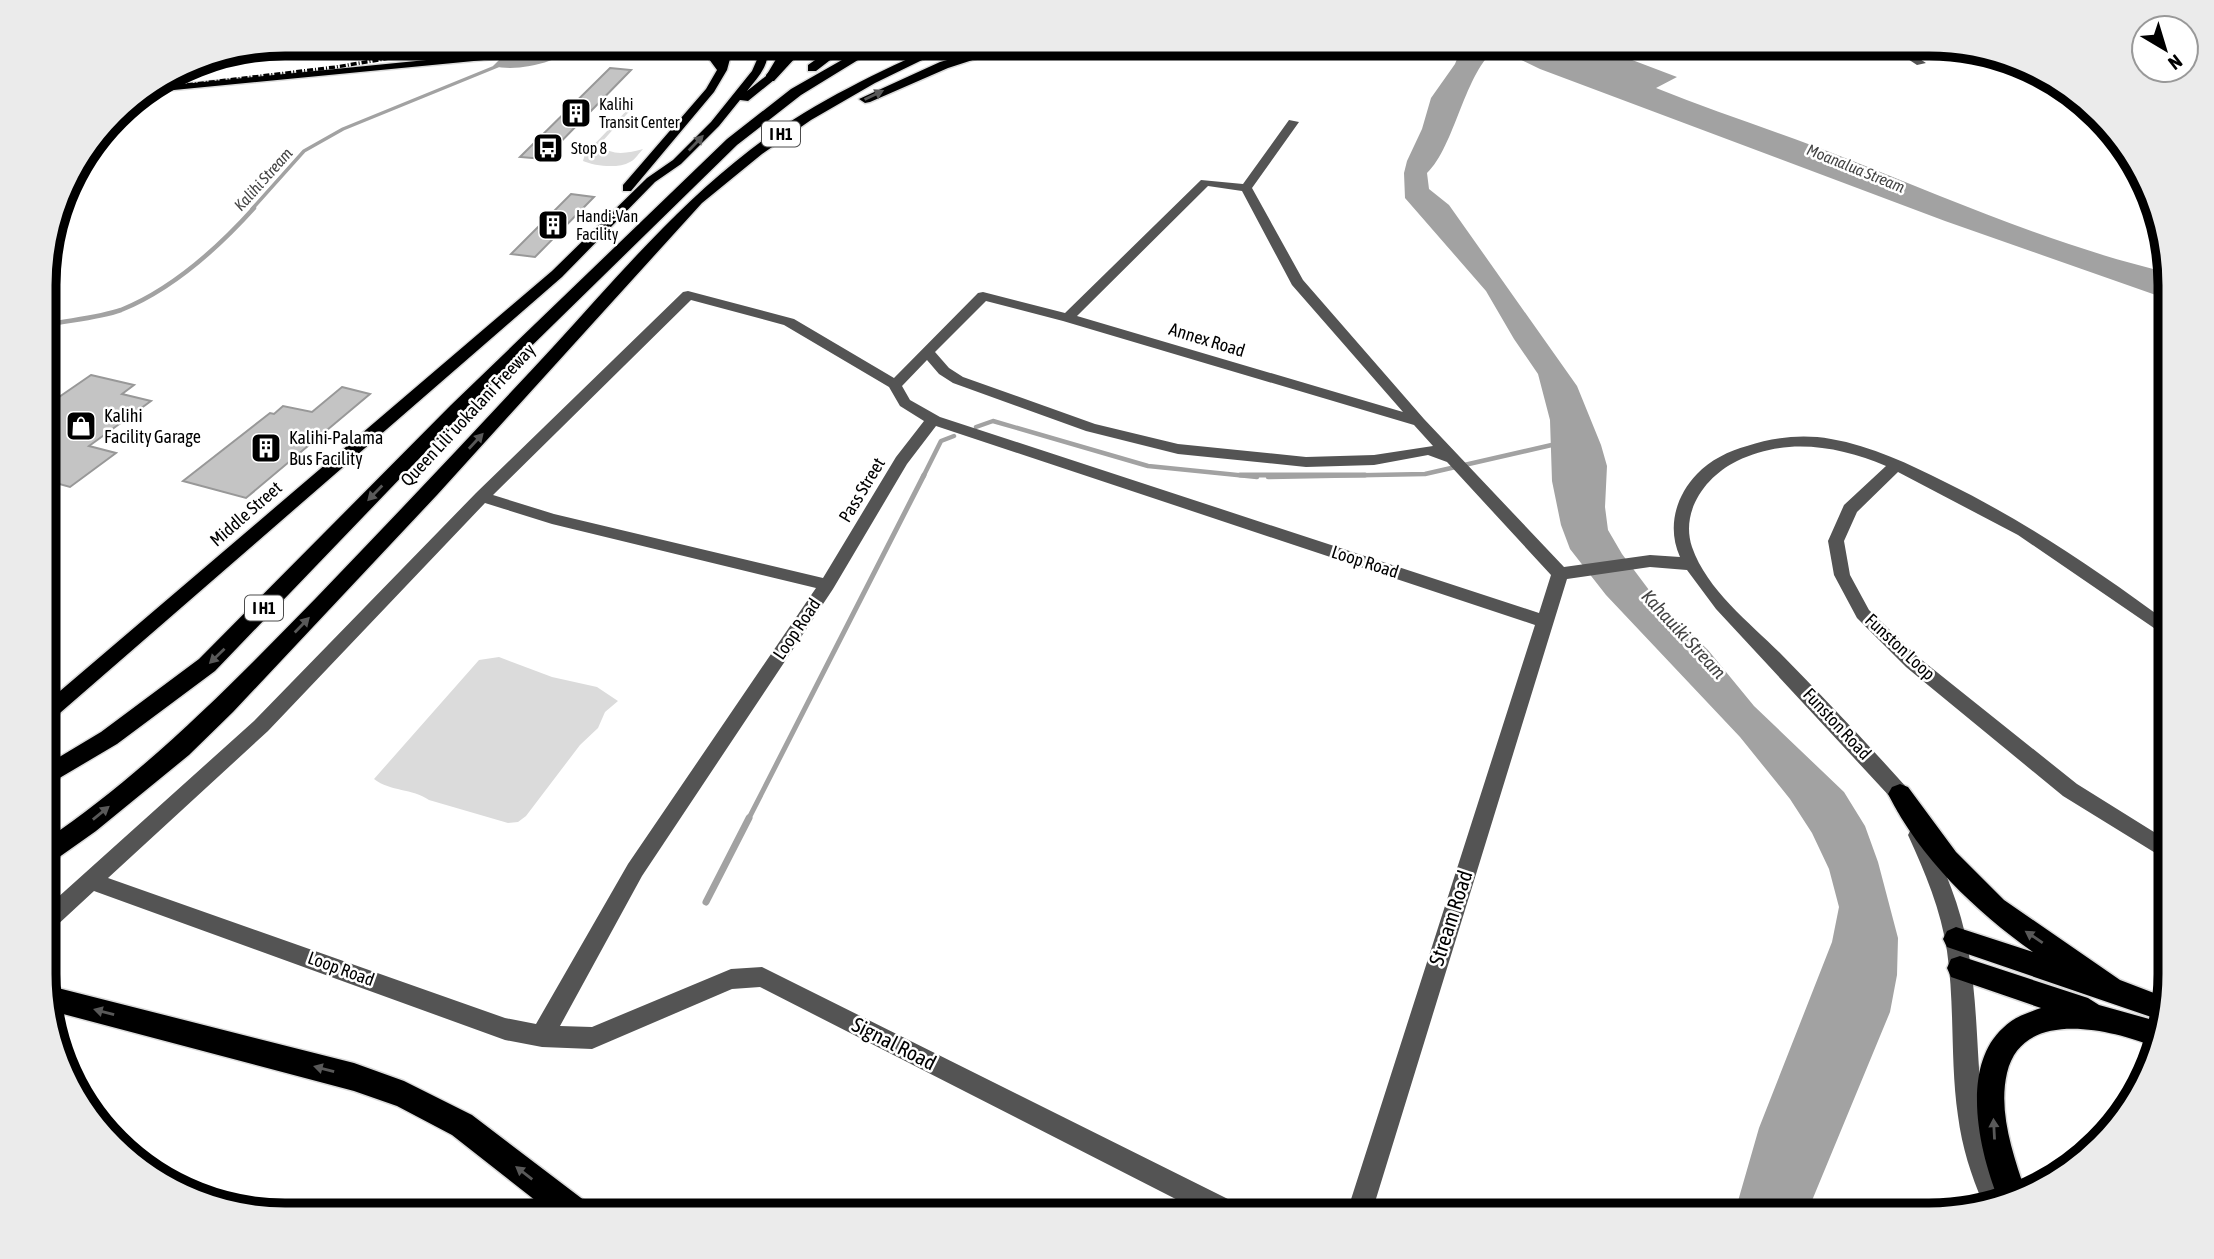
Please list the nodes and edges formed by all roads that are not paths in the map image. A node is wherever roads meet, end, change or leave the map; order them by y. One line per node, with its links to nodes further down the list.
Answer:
1 (437, 56): 16 (main road)
2 (506, 56): 17 (main road)
3 (712, 56): 14 (main road)
4 (726, 56): 14 (main road, Middle Street)
5 (764, 56): 19 (main road, Middle Street)
6 (783, 56): 15 (main road)
7 (791, 56): 15 (highway)
8 (829, 56): 22 (highway)
9 (858, 56): 22 (highway, Queen Liliʻuokalani Freeway / I H1)
10 (924, 56): 21 (highway, Queen Liliʻuokalani Freeway / I H1)
11 (971, 56): 21 (highway, one-way to 11)
12 (1911, 56): 13 (street)
13 (1922, 63)
14 (722, 70): 23 (main road, Middle Street)
15 (770, 78): 19 (main road)
16 (181, 82)
17 (168, 89)
18 (1293, 122): 20 (street)
19 (715, 124): 23 (main road, Middle Street, one-way to 19)
20 (1246, 188): 24 (street); 28 (street)
21 (640, 263): 41 (highway, Queen Liliʻuokalani Freeway / I H1, one-way to 21)
22 (584, 283): 38 (highway, Queen Liliʻuokalani Freeway / I H1, one-way to 38)
23 (504, 317): 37 (main road, Middle Street)
24 (1068, 318): 25 (street, Annex Road); 28 (street, Annex Road)
25 (927, 351): 26 (street); 30 (street)
26 (895, 385): 27 (street, Loop Road); 31 (street, Loop Road)
27 (934, 419): 34 (street, Pass Street); 35 (street, Loop Road)
28 (1419, 422): 30 (street)
29 (1896, 465): 32 (street, Funston Road); 36 (street); 40 (street, Funston Loop)
30 (1460, 466): 33 (street)
31 (482, 497): 34 (street, Loop Road); 42 (street)
32 (1692, 564): 33 (street); 39 (street, Funston Road)
33 (1560, 575): 35 (street)
34 (827, 584): 50 (street, Loop Road)
35 (1546, 622): 55 (street, Stream Road)
36 (2158, 624)
37 (56, 705)
38 (56, 771)
39 (1900, 794): 44 (street, Funston Road); 46 (highway, one-way to 39)
40 (2158, 845)
41 (56, 846)
42 (91, 881): 43 (street); 50 (street, Loop Road)
43 (56, 912)
44 (1956, 939): 45 (street, Funston Road); 46 (highway)
45 (1960, 968): 49 (highway); 52 (street, Funston Road)
46 (2111, 989): 48 (highway)
47 (58, 1000): 53 (highway, one-way to 47)
48 (2156, 1006)
49 (2150, 1032): 51 (highway, one-way to 49)
50 (542, 1036): 54 (street, Signal Road)
51 (2009, 1188)
52 (1991, 1194)
53 (563, 1203)
54 (1209, 1203)
55 (1362, 1203)

